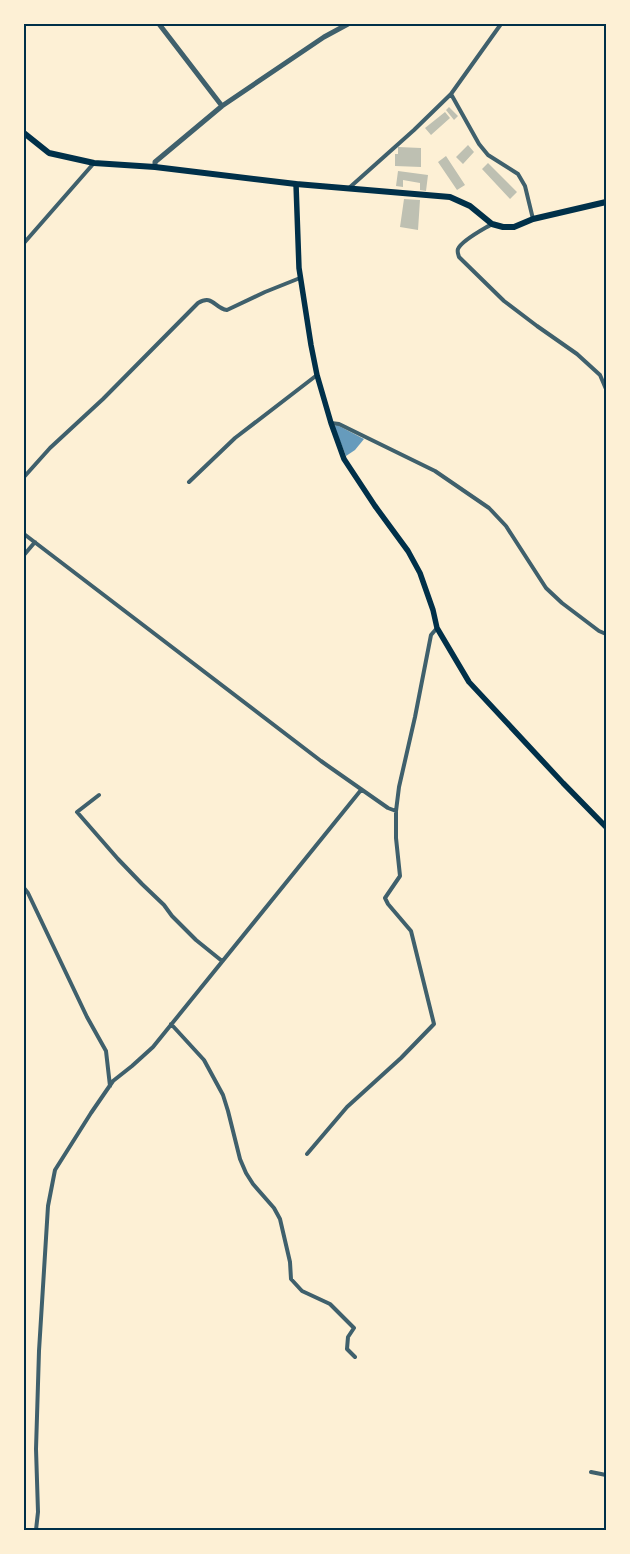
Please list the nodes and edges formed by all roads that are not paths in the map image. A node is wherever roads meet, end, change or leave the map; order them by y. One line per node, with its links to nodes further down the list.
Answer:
1 (158, 24): 5 (street)
2 (348, 24): 5 (street)
3 (501, 24): 4 (street)
4 (451, 94): 10 (street); 12 (street)
5 (222, 106): 8 (street)
6 (24, 133): 7 (highway)
7 (94, 163): 8 (highway); 14 (street)
8 (155, 167): 9 (highway)
9 (296, 184): 10 (highway); 15 (main road)
10 (348, 188): 13 (highway)
11 (606, 202): 12 (highway)
12 (534, 219): 13 (highway)
13 (492, 224): 17 (street)
14 (24, 244)
15 (301, 278): 16 (main road); 19 (street)
16 (317, 375): 18 (main road); 20 (street)
17 (606, 388)
18 (331, 423): 24 (main road); 25 (street)
19 (24, 477)
20 (189, 482)
21 (24, 534): 22 (street)
22 (35, 542): 23 (street); 26 (street)
23 (24, 555)
24 (437, 628): 28 (street); 29 (main road)
25 (606, 634)
26 (361, 790): 28 (street); 31 (street)
27 (99, 795): 31 (street)
28 (396, 811): 35 (street)
29 (606, 828)
30 (24, 888): 33 (street)
31 (222, 961): 32 (street)
32 (171, 1024): 33 (street); 37 (street)
33 (110, 1086): 40 (street)
34 (24, 1154): 36 (street)
35 (307, 1154)
36 (24, 1186)
37 (354, 1357)
38 (591, 1472): 39 (street)
39 (606, 1475)
40 (36, 1530)

